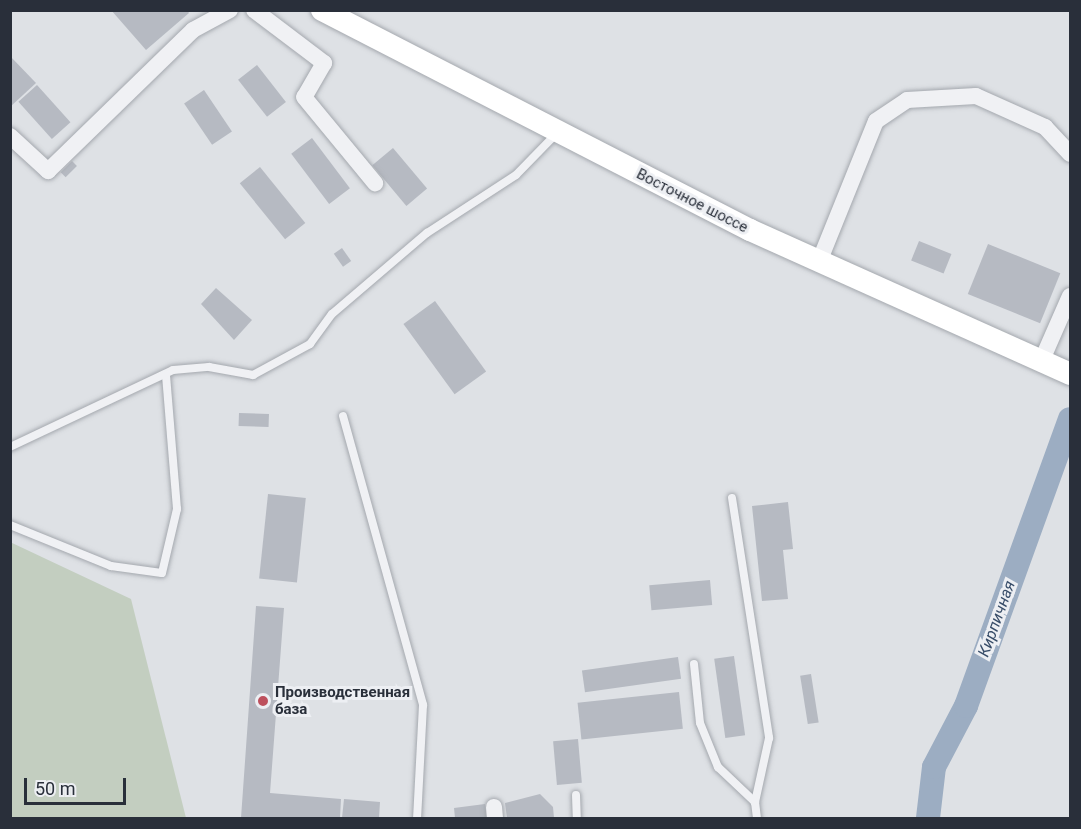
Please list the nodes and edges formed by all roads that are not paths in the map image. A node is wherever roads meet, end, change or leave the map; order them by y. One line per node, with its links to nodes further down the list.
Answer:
1 (254, 10): 7 (street)
2 (322, 10): 4 (street, Восточное шоссе)
3 (227, 11): 5 (street)
4 (557, 133): 8 (street, Восточное шоссе); 12 (lane)
5 (10, 136)
6 (1071, 154): 8 (street)
7 (375, 183)
8 (819, 262): 10 (street, Восточное шоссе)
9 (1071, 296): 10 (street)
10 (1041, 362): 11 (street, Восточное шоссе)
11 (1067, 373)
12 (166, 374): 14 (lane); 16 (lane)
13 (343, 416): 20 (lane)
14 (10, 447)
15 (732, 498): 19 (lane)
16 (10, 525)
17 (694, 664): 19 (lane)
18 (576, 795): 21 (lane)
19 (755, 802): 22 (lane)
20 (417, 819)
21 (577, 819)
22 (757, 819)

